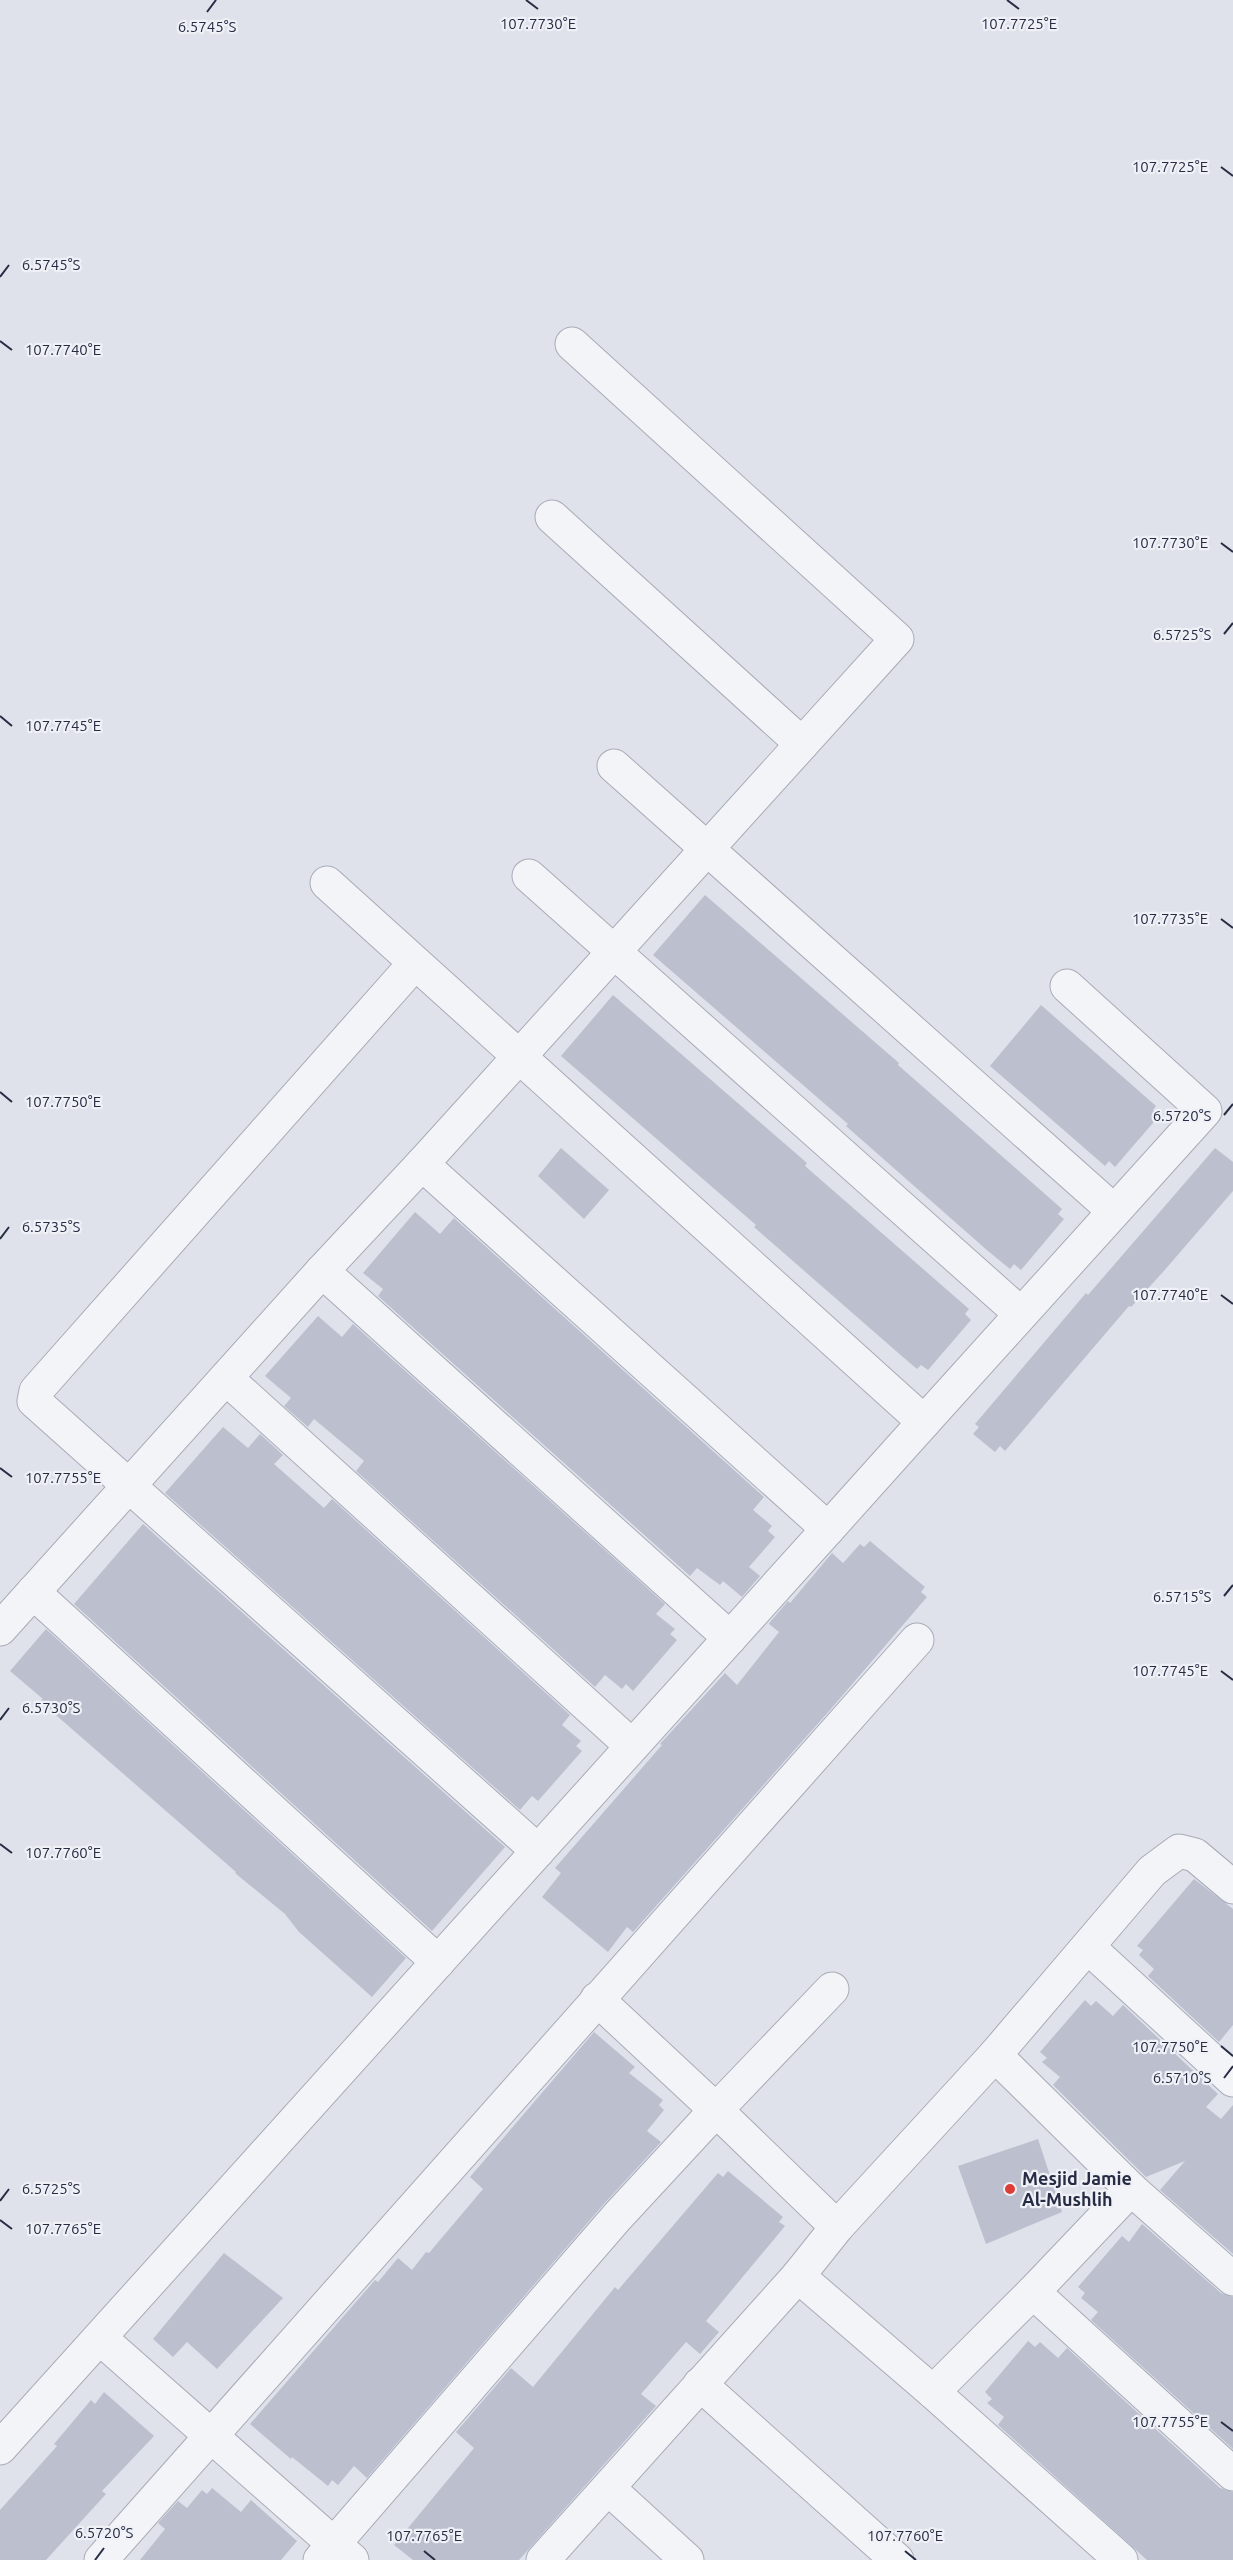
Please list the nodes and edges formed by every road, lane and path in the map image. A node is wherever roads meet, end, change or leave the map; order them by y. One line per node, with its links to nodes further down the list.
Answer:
1 (572, 344): 3 (street)
2 (552, 516): 3 (street)
3 (802, 744): 5 (street)
4 (614, 766): 5 (street)
5 (706, 850): 8 (street); 13 (street)
6 (529, 876): 8 (street)
7 (327, 883): 9 (street)
8 (614, 952): 11 (street); 15 (street)
9 (415, 963): 11 (street); 18 (street)
10 (1067, 986): 13 (street)
11 (519, 1056): 12 (street); 17 (street)
12 (422, 1164): 14 (street); 19 (street)
13 (1114, 1211): 15 (street)
14 (322, 1270): 16 (street); 22 (street)
15 (1021, 1314): 17 (street)
16 (225, 1378): 18 (street); 24 (street)
17 (924, 1422): 19 (street)
18 (128, 1486): 20 (street); 25 (street)
19 (828, 1529): 22 (street)
20 (33, 1592): 21 (street); 28 (street)
21 (0, 1629)
22 (730, 1638): 24 (street)
23 (917, 1640): 30 (street)
24 (632, 1746): 25 (street)
25 (538, 1851): 28 (street)
26 (1233, 1887): 27 (street)
27 (1088, 1947): 31 (street); 32 (street)
28 (438, 1962): 39 (street)
29 (832, 1989): 33 (street)
30 (597, 1999): 33 (street); 42 (street)
31 (995, 2055): 34 (street); 35 (street)
32 (1233, 2080)
33 (716, 2110): 35 (street); 46 (street)
34 (1131, 2189): 37 (street); 38 (street)
35 (837, 2227): 36 (street)
36 (798, 2276): 40 (street); 41 (street)
37 (1233, 2279)
38 (1033, 2292): 41 (street); 44 (street)
39 (100, 2338): 42 (street); 43 (street)
40 (700, 2384): 45 (street); 50 (street)
41 (933, 2392): 51 (street)
42 (212, 2435): 46 (street); 47 (street)
43 (0, 2448)
44 (1233, 2474)
45 (608, 2488): 48 (street); 49 (street)
46 (336, 2554)
47 (101, 2560)
48 (543, 2560)
49 (687, 2560)
50 (897, 2560)
51 (1121, 2560)

